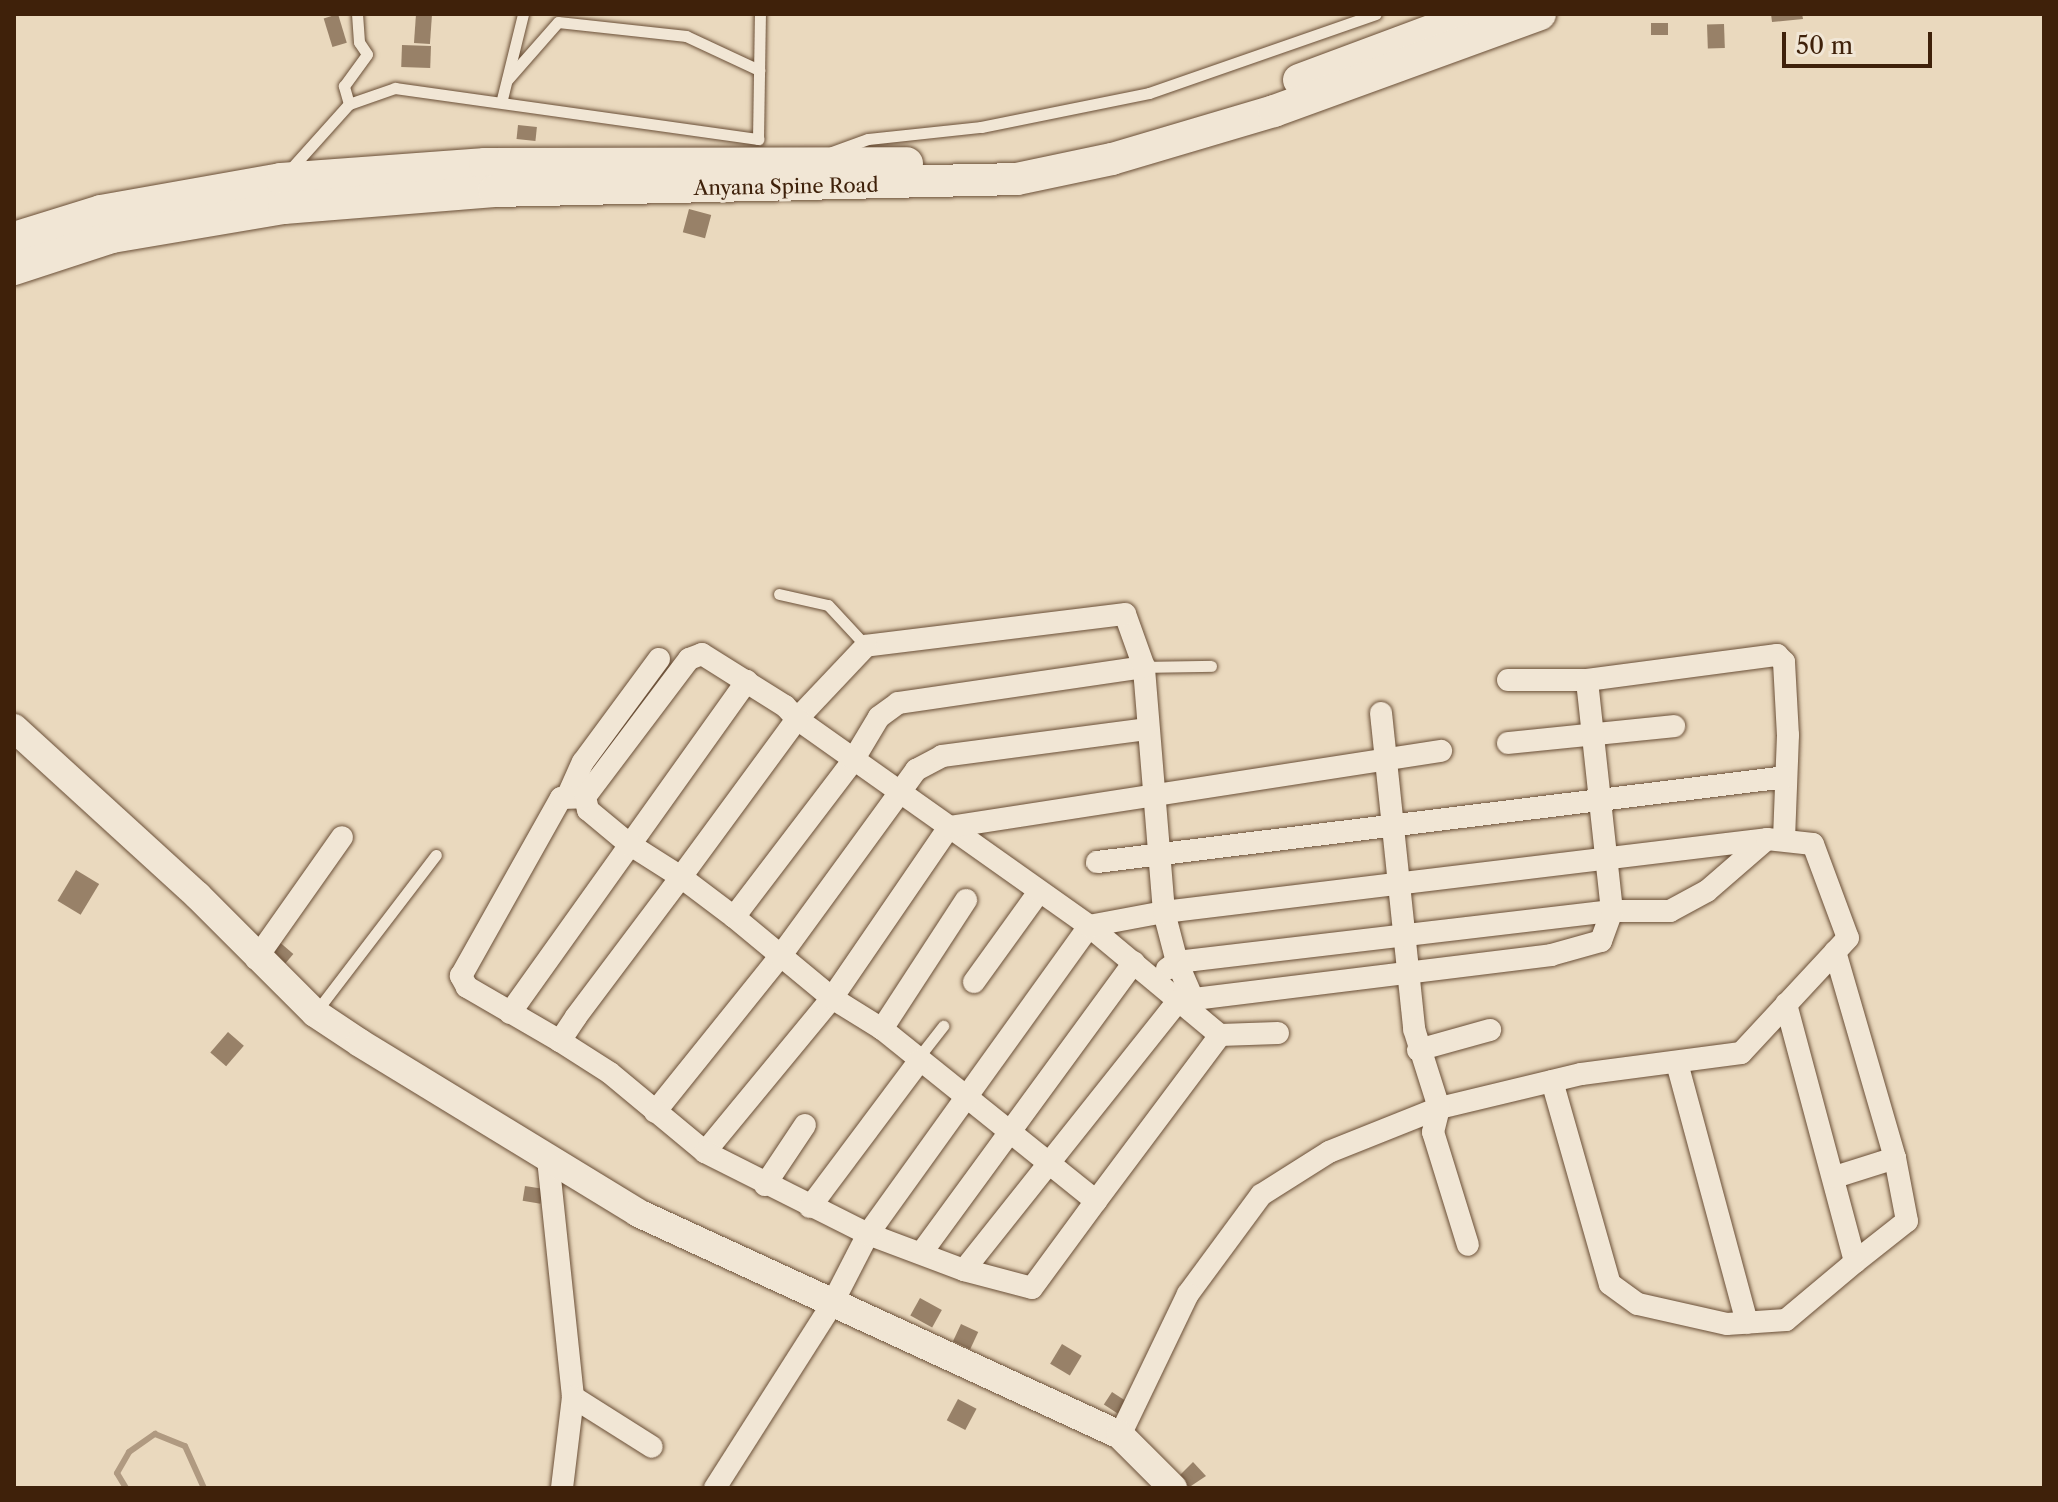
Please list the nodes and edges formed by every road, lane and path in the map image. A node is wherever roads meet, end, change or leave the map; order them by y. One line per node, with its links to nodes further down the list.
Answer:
1 (357, 14): 10 (lane)
2 (523, 14): 8 (lane)
3 (760, 14): 7 (lane)
4 (1376, 14): 11 (lane)
5 (1476, 14): 11 (main road, Anyana Spine Road)
6 (1540, 14): 14 (main road, Anyana Spine Road)
7 (759, 70): 8 (lane); 9 (lane)
8 (507, 80): 9 (lane)
9 (502, 99): 10 (lane)
10 (349, 104): 12 (lane)
11 (810, 163): 12 (main road, Anyana Spine Road)
12 (281, 179): 13 (main road, Anyana Spine Road)
13 (14, 238)
14 (14, 269)
15 (779, 594): 16 (lane)
16 (866, 646): 19 (street); 24 (street)
17 (659, 659): 35 (street)
18 (1211, 666): 19 (lane)
19 (1144, 667): 27 (street); 31 (street)
20 (1508, 680): 21 (street)
21 (1587, 680): 28 (street); 33 (street)
22 (747, 681): 24 (street); 35 (street); 42 (street)
23 (1381, 713): 32 (street)
24 (797, 719): 31 (street); 47 (street)
25 (1674, 726): 28 (street)
26 (14, 728): 58 (street)
27 (1146, 729): 34 (street); 36 (street)
28 (1591, 734): 29 (street); 37 (street)
29 (1508, 743)
30 (1441, 751): 32 (street)
31 (852, 762): 34 (street); 53 (street)
32 (1385, 763): 36 (street); 38 (street)
33 (1786, 777): 37 (street); 41 (street)
34 (897, 791): 39 (street); 57 (street)
35 (576, 796): 42 (street); 68 (street)
36 (1154, 796): 39 (street); 44 (street)
37 (1602, 802): 38 (street); 45 (street)
38 (1395, 823): 44 (street); 48 (street)
39 (949, 827): 49 (street); 64 (street)
40 (342, 837): 58 (street)
41 (1776, 838): 45 (street); 51 (street); 56 (street)
42 (629, 844): 47 (street); 68 (street)
43 (436, 855): 67 (lane)
44 (1161, 856): 46 (street); 52 (street)
45 (1608, 858): 48 (street); 51 (street)
46 (1097, 862)
47 (681, 877): 53 (street); 74 (street)
48 (1399, 885): 52 (street); 55 (street)
49 (1039, 892): 54 (street); 63 (street)
50 (966, 900): 70 (street)
51 (1612, 911): 55 (street); 61 (street)
52 (1164, 912): 54 (street); 60 (street)
53 (734, 917): 57 (street)
54 (1089, 926): 59 (street); 79 (street)
55 (1405, 935): 60 (street); 61 (street)
56 (1835, 952): 66 (street); 85 (street)
57 (779, 958): 64 (street); 81 (street)
58 (256, 959): 67 (street)
59 (1134, 962): 62 (street); 83 (street)
60 (1177, 962): 62 (street); 65 (street)
61 (1411, 972): 65 (street); 75 (street)
62 (1153, 979): 65 (street)
63 (974, 982)
64 (832, 998): 70 (street); 84 (street)
65 (1186, 1000): 73 (street); 87 (street)
66 (1786, 1004): 77 (street); 88 (street)
67 (315, 1013): 86 (street)
68 (510, 1013): 74 (street)
69 (943, 1026): 76 (lane)
70 (882, 1029): 76 (street)
71 (1490, 1030): 75 (street)
72 (1278, 1033): 73 (street)
73 (1220, 1035): 90 (street)
74 (560, 1041): 81 (street)
75 (1418, 1050): 80 (street)
76 (919, 1059): 79 (street); 91 (street)
77 (1677, 1063): 78 (street); 98 (street)
78 (1552, 1081): 80 (street); 98 (street)
79 (969, 1098): 83 (street); 92 (street)
80 (1439, 1108): 93 (street); 100 (street)
81 (655, 1112): 84 (street)
82 (805, 1125): 89 (street)
83 (1008, 1135): 87 (street); 94 (street)
84 (705, 1152): 89 (street)
85 (1895, 1158): 88 (street); 95 (street)
86 (548, 1159): 97 (street); 99 (street)
87 (1050, 1167): 90 (street); 96 (street)
88 (1835, 1177): 95 (street)
89 (765, 1185): 91 (street)
90 (1096, 1201): 96 (street)
91 (810, 1207): 92 (street)
92 (868, 1234): 94 (street); 97 (street)
93 (1468, 1245)
94 (922, 1252): 96 (street)
95 (1855, 1262): 98 (street)
96 (964, 1270)
97 (832, 1304): 100 (street); 103 (street)
98 (1747, 1323)
99 (573, 1397): 101 (street); 102 (street)
100 (1120, 1435): 104 (street)
101 (652, 1447)
102 (562, 1488)
103 (715, 1488)
104 (1173, 1488)

